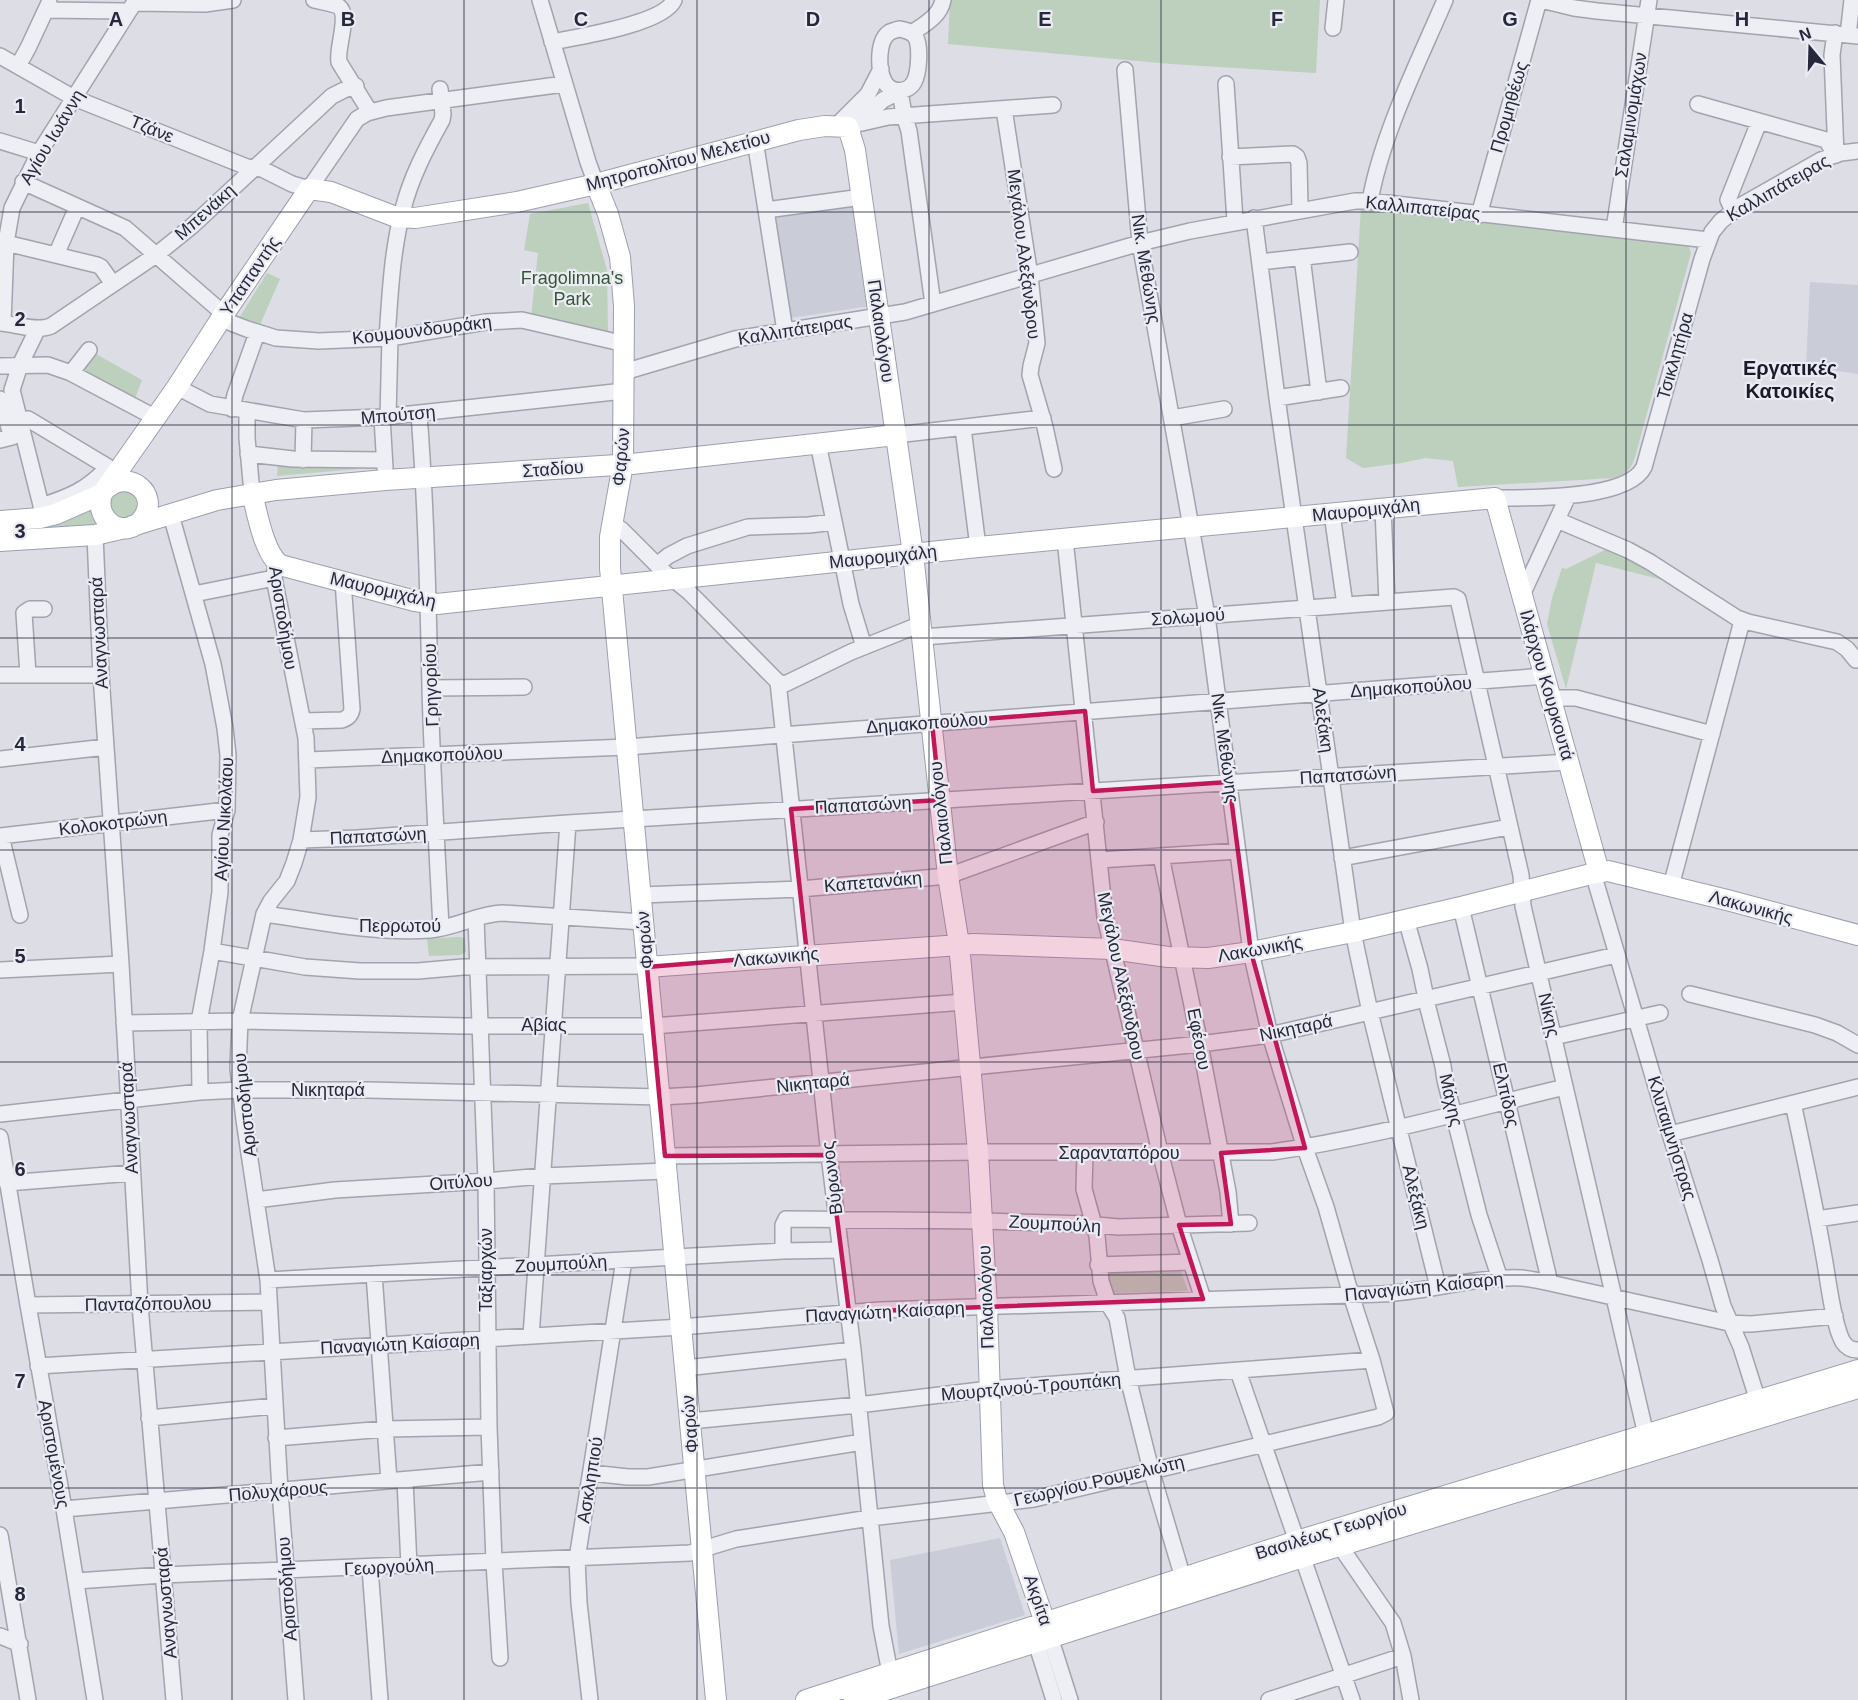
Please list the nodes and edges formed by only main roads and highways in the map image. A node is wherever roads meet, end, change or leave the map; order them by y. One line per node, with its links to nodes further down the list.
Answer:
1 (846, 126): 2 (main road, Μητροπολίτου Μελετίου); 4 (main road, Παλαιολόγου)
2 (596, 183): 3 (main road, Μητροπολίτου Μελετίου); 6 (main road, Φαρών)
3 (309, 189): 5 (main road, Υπαπαντής)
4 (896, 435): 6 (main road, Σταδίου); 15 (main road, Παλαιολόγου)
5 (136, 446): 7 (main road, Υπαπαντής); 8 (main road)
6 (623, 464): 9 (main road, Σταδίου); 17 (main road, Φαρών)
7 (104, 491): 8 (main road); 12 (main road); 13 (main road)
8 (143, 491): 11 (main road); 13 (main road)
9 (252, 494): 11 (main road, Σταδίου); 16 (main road, Αριστοδήμου)
10 (1495, 498): 15 (main road, Μαυρομιχάλη); 18 (main road, Ιλάρχου Κουρκουτά)
11 (171, 515): 13 (main road, Σταδίου)
12 (0, 521)
13 (130, 527): 14 (main road, Σταδίου)
14 (0, 542)
15 (913, 554): 17 (main road, Μαυρομιχάλη); 20 (main road, Παλαιολόγου)
16 (275, 569): 17 (main road, Μαυρομιχάλη)
17 (612, 586): 21 (main road, Φαρών)
18 (1596, 873): 19 (main road, Λακωνικής); 20 (main road, Λακωνικής)
19 (1858, 935)
20 (959, 944): 21 (main road, Λακωνικής); 24 (main road, Παλαιολόγου)
21 (647, 967): 28 (main road, Φαρών)
22 (1858, 1370): 25 (main road, Βασιλέως Γεωργίου)
23 (1858, 1389): 25 (main road, Βασιλέως Γεωργίου)
24 (998, 1503): 26 (main road, Ακρίτα)
25 (1300, 1549): 26 (main road, Βασιλέως Γεωργίου); 26 (main road, Βασιλέως Γεωργίου)
26 (1041, 1633): 27 (main road, Βασιλέως Γεωργίου)
27 (894, 1687): 29 (main road, Βασιλέως Γεωργίου); 30 (main road, Βασιλέως Γεωργίου)
28 (716, 1700)
29 (806, 1700)
30 (854, 1700)

